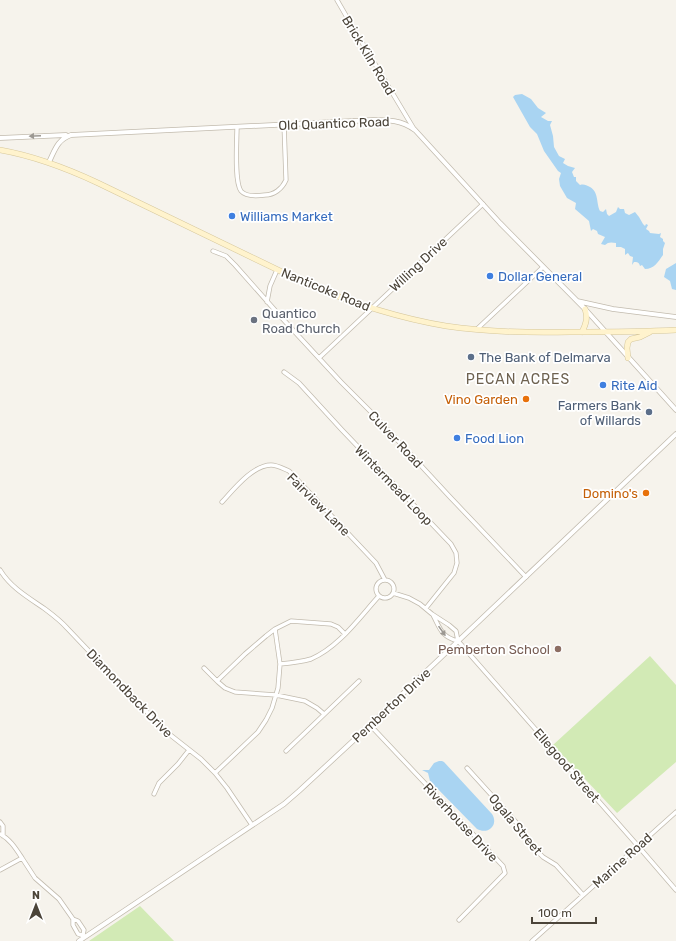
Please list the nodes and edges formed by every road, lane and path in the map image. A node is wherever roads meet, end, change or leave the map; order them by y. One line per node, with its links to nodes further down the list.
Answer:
1 (337, 0): 4 (street, Brick Kiln Road)
2 (284, 124): 3 (street, Old Quantico Road); 3 (street); 4 (street, Old Quantico Road)
3 (237, 127): 5 (street, Old Quantico Road)
4 (415, 130): 9 (street, Old Quantico Road)
5 (71, 135): 6 (street, Old Quantico Road, one-way to 6); 8 (street)
6 (0, 138)
7 (0, 150): 8 (main road, Nanticoke Road)
8 (50, 162): 12 (main road, Nanticoke Road)
9 (483, 204): 11 (street, Old Quantico Road); 15 (street, Willing Drive)
10 (213, 251): 14 (street, Culver Road)
11 (543, 267): 13 (street, Old Quantico Road); 18 (street)
12 (277, 270): 14 (street); 15 (main road, Nanticoke Road)
13 (576, 301): 16 (street, Old Quantico Road); 17 (street)
14 (267, 302): 25 (street, Culver Road)
15 (372, 308): 18 (main road, Nanticoke Road); 25 (street, Willing Drive)
16 (585, 310): 22 (main road); 23 (street, Old Quantico Road)
17 (676, 317)
18 (477, 329): 22 (main road, Nanticoke Road)
19 (666, 330): 20 (main road, Nanticoke Road); 21 (main road, Nanticoke Road); 24 (main road)
20 (676, 330)
21 (654, 331): 23 (main road, Nanticoke Road); 26 (main road)
22 (582, 332): 23 (main road, Nanticoke Road)
23 (606, 332): 26 (street, Old Quantico Road)
24 (676, 333)
25 (319, 358): 32 (street, Culver Road)
26 (628, 358): 28 (street, Old Quantico Road)
27 (284, 372): 36 (street, Wintermead Loop)
28 (676, 410)
29 (676, 434): 32 (street, Pemberton Drive)
30 (222, 502): 33 (street, Fairview Lane)
31 (0, 570): 48 (street, Diamondback Drive)
32 (526, 576): 40 (street, Pemberton Drive)
33 (385, 580): 34 (street); 35 (street)
34 (393, 592): 35 (street); 36 (street)
35 (379, 596): 39 (street)
36 (426, 608): 37 (street)
37 (432, 614): 40 (street, one-way to 40); 40 (street)
38 (275, 629): 39 (street); 41 (street); 43 (street)
39 (345, 634): 41 (street)
40 (458, 641): 47 (street, Pemberton Drive); 57 (street, Ellegood Street)
41 (280, 664): 45 (street)
42 (204, 668): 43 (street)
43 (217, 681): 45 (street)
44 (359, 681): 46 (street)
45 (276, 695): 46 (street); 51 (street)
46 (324, 714): 49 (street)
47 (370, 725): 55 (street, Pemberton Drive); 63 (street, Riverhouse Drive)
48 (189, 750): 51 (street, Diamondback Drive); 52 (street)
49 (286, 751)
50 (467, 768): 61 (street, Ogala Street)
51 (215, 773): 55 (street, Diamondback Drive)
52 (154, 794)
53 (676, 812): 57 (street, Marine Road)
54 (0, 822): 56 (street)
55 (252, 825): 64 (street, Pemberton Drive)
56 (2, 835): 58 (street)
57 (638, 846): 60 (street, Ellegood Street); 61 (street, Marine Road)
58 (22, 858): 59 (street); 62 (street)
59 (0, 870)
60 (676, 890)
61 (583, 895): 66 (street, Marine Road)
62 (72, 919): 64 (street); 64 (street)
63 (459, 920)
64 (84, 936): 65 (street, Pemberton Drive)
65 (79, 941)
66 (532, 941)

